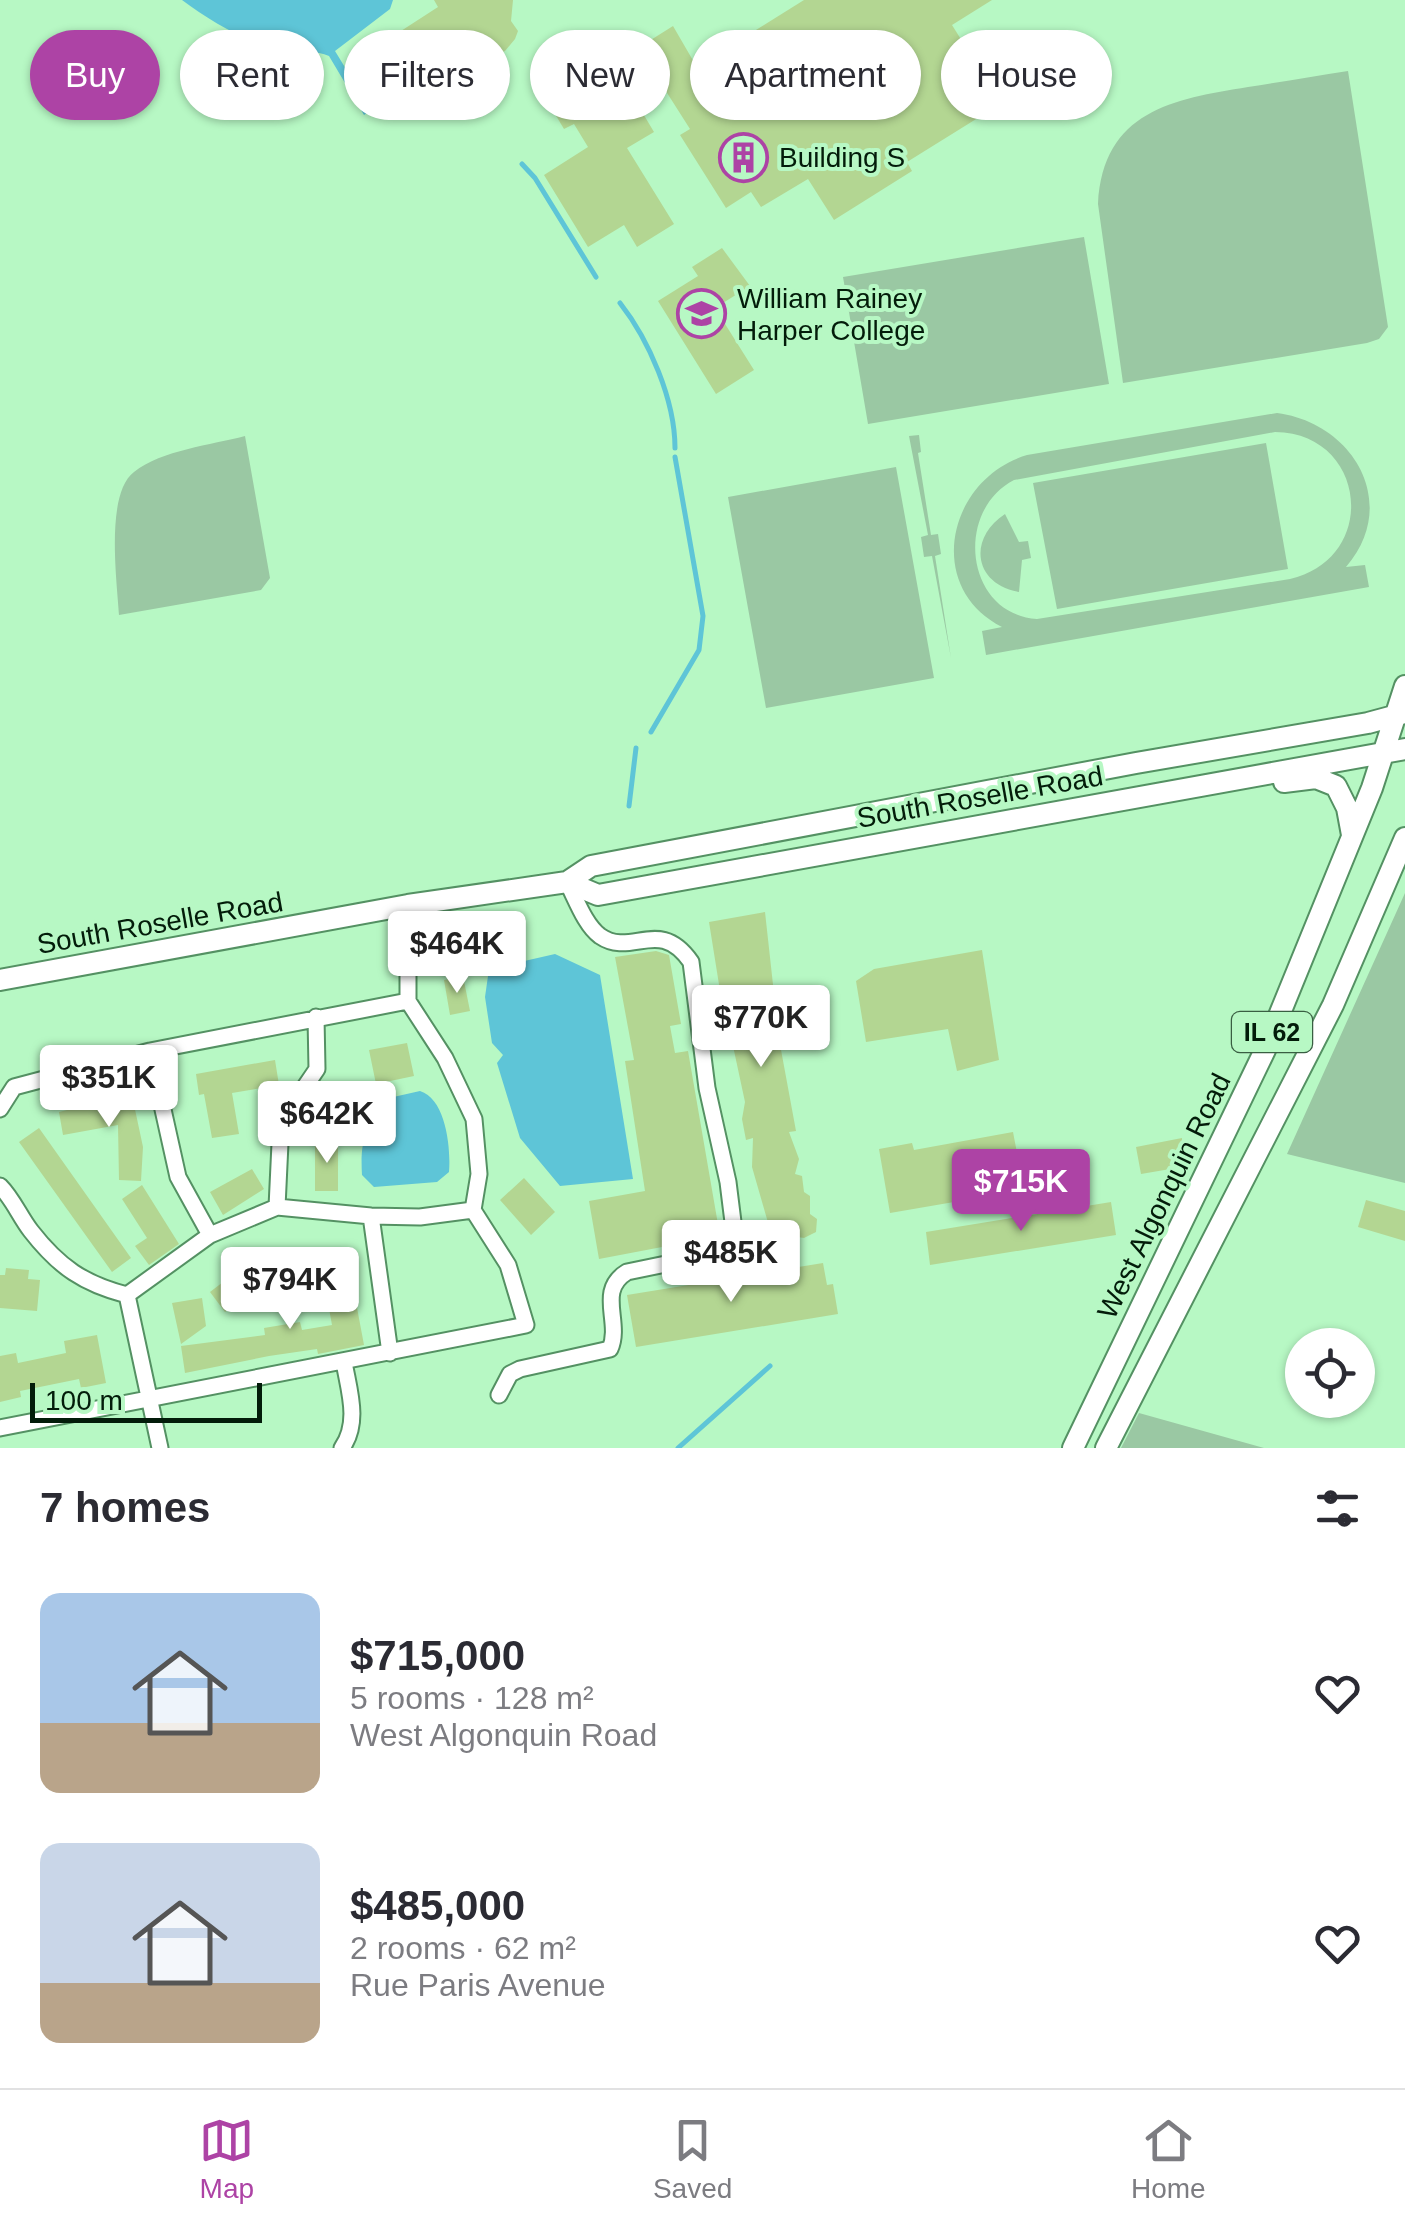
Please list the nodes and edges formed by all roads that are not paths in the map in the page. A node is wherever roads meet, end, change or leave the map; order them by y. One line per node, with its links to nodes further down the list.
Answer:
1 (1405, 686): 2 (main road, West Algonquin Road / IL 62)
2 (1400, 714): 3 (main road, West Algonquin Road / IL 62); 7 (main road, South Roselle Road)
3 (1395, 750): 4 (main road, South Roselle Road); 5 (main road, West Algonquin Road / IL 62)
4 (1153, 792): 5 (main road); 7 (main road, South Roselle Road)
5 (1352, 838): 27 (main road, West Algonquin Road / IL 62)
6 (1405, 838): 28 (main road, IL 62)
7 (567, 882): 8 (main road, South Roselle Road); 22 (street)
8 (408, 905): 9 (main road, South Roselle Road); 10 (street)
9 (0, 980)
10 (408, 1001): 11 (street); 16 (street)
11 (316, 1017): 12 (street); 15 (street)
12 (150, 1050): 13 (street); 18 (street)
13 (0, 1108)
14 (2, 1194): 19 (street)
15 (277, 1208): 17 (street); 18 (street)
16 (473, 1210): 17 (street); 20 (street)
17 (371, 1216): 20 (street)
18 (210, 1235): 19 (street)
19 (127, 1295): 23 (street)
20 (390, 1353): 21 (street)
21 (344, 1362): 23 (street); 26 (street)
22 (498, 1395)
23 (149, 1399): 24 (street); 25 (street)
24 (0, 1428)
25 (160, 1448)
26 (342, 1448)
27 (1073, 1448)
28 (1106, 1448)

